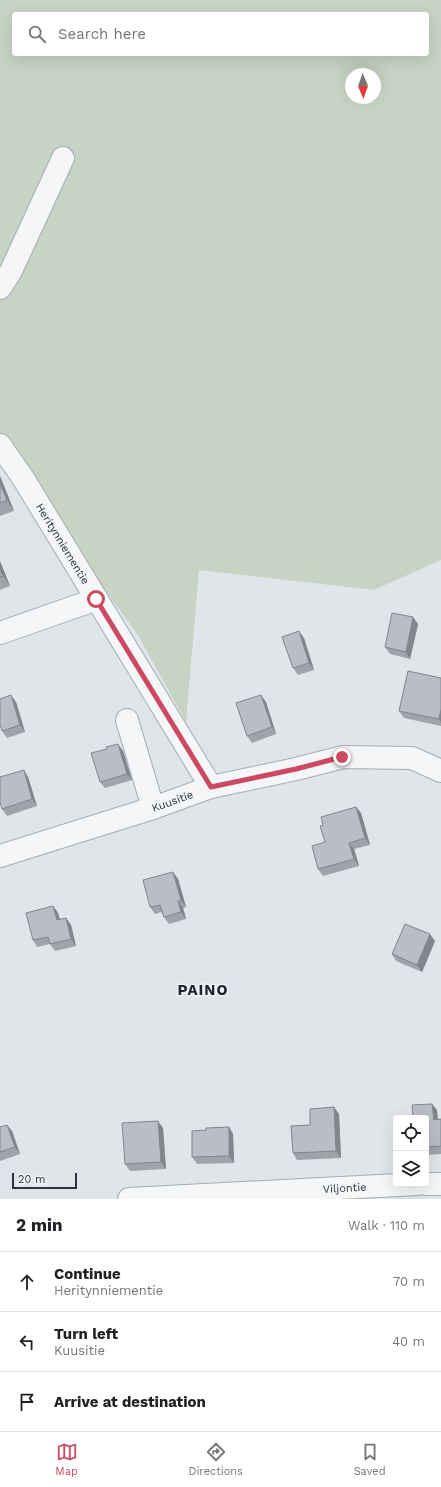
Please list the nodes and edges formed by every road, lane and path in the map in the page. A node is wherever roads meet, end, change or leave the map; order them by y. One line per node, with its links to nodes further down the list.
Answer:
1 (63, 158): 2 (street)
2 (0, 288)
3 (0, 445): 4 (street, Heritynniementie)
4 (96, 599): 5 (street); 8 (street, Heritynniementie)
5 (0, 633)
6 (126, 720): 9 (street)
7 (441, 771): 8 (street, Kuusitie)
8 (211, 787): 9 (street, Kuusitie)
9 (154, 808): 10 (street, Kuusitie)
10 (0, 856)
11 (429, 1184): 12 (street)
12 (441, 1184)
13 (393, 1185): 14 (street, Viljontie)
14 (129, 1199)

